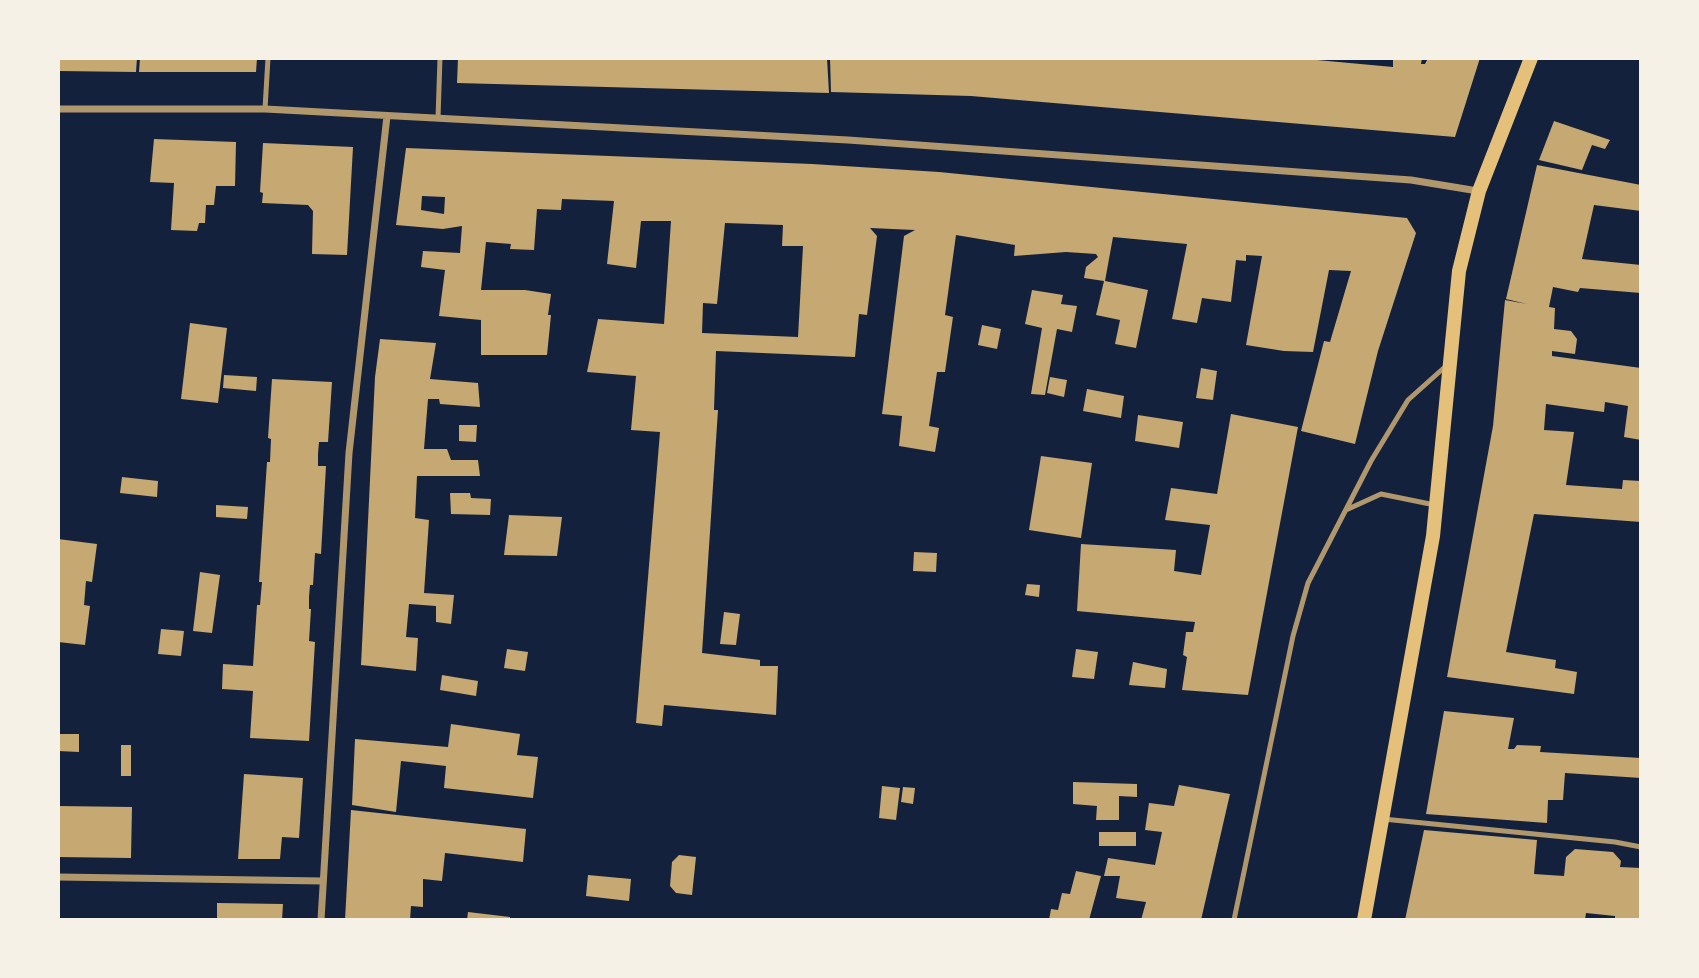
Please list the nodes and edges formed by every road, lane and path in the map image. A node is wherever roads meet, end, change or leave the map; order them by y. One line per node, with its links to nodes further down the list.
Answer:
1 (268, 58): 5 (lane)
2 (440, 58): 7 (lane)
3 (1531, 58): 8 (main road)
4 (58, 109): 5 (street)
5 (265, 109): 6 (street)
6 (387, 116): 7 (street); 15 (street)
7 (438, 118): 8 (street)
8 (1479, 191): 9 (main road)
9 (1448, 364): 10 (main road); 11 (lane)
10 (1435, 505): 11 (lane); 12 (main road)
11 (1345, 511): 17 (lane)
12 (1383, 819): 13 (lane); 18 (main road)
13 (1641, 847)
14 (58, 877): 15 (street)
15 (323, 881): 16 (street)
16 (321, 920)
17 (1234, 920)
18 (1364, 920)

